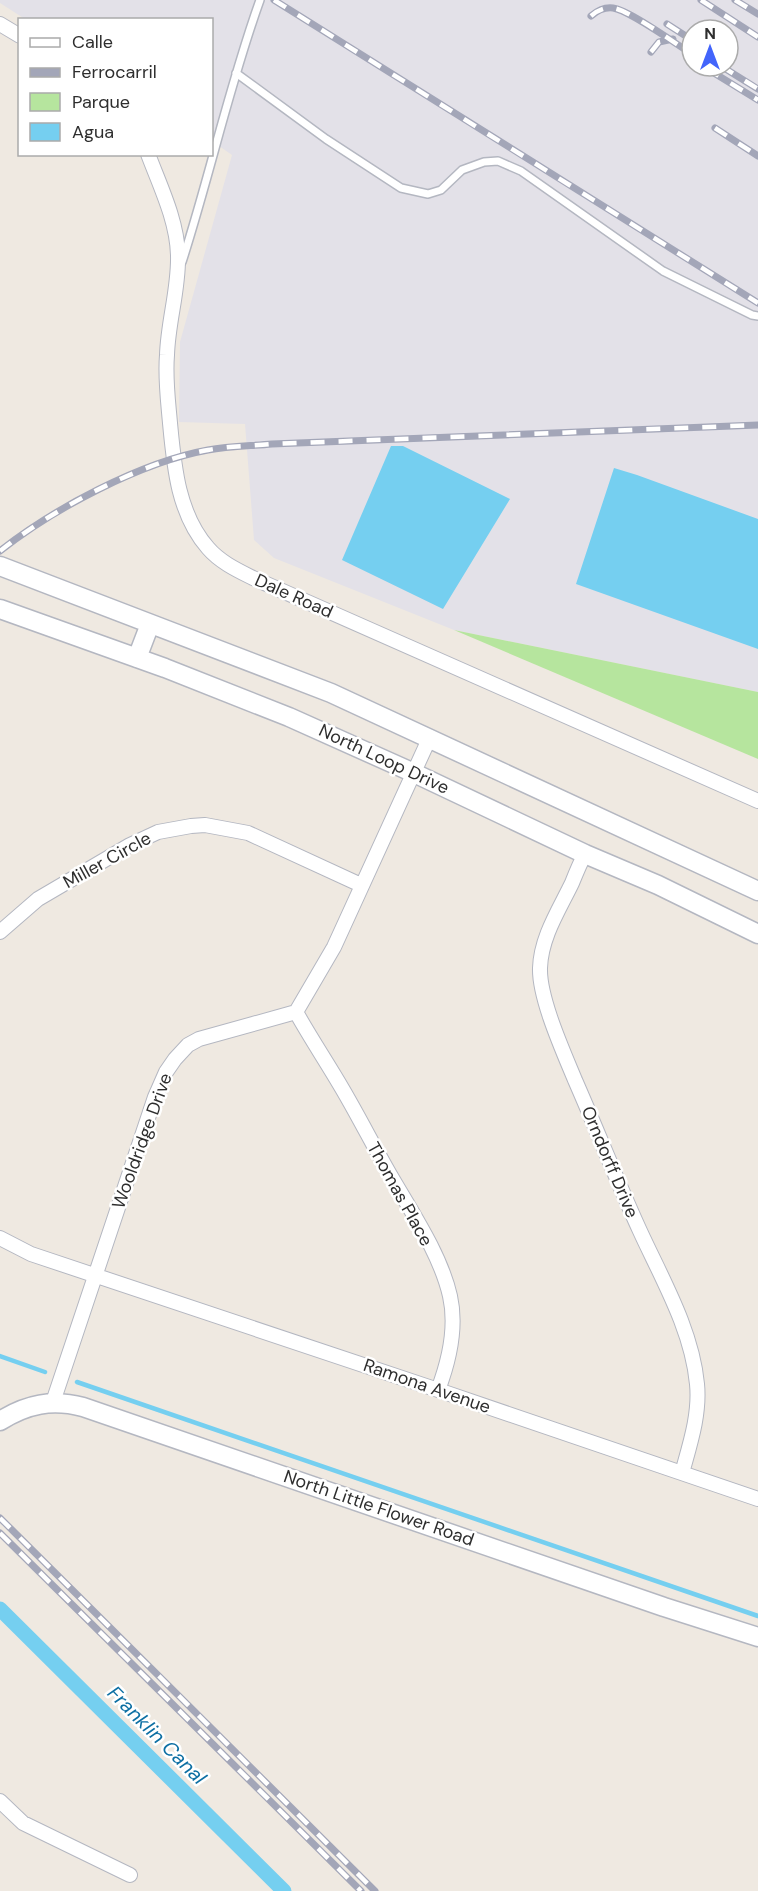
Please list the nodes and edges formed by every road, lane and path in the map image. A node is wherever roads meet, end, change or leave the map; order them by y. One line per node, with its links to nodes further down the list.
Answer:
1 (260, 0): 4 (lane)
2 (0, 24): 3 (street)
3 (18, 35)
4 (236, 73): 6 (lane); 7 (lane)
5 (149, 156): 6 (street, Dale Road)
6 (177, 277): 14 (street, Dale Road)
7 (758, 316)
8 (0, 566): 10 (main road)
9 (0, 609): 11 (main road, North Loop Drive)
10 (150, 624): 11 (main road); 12 (main road)
11 (137, 658): 13 (main road, North Loop Drive)
12 (430, 738): 13 (street); 17 (main road)
13 (414, 773): 15 (main road, North Loop Drive); 16 (street)
14 (758, 801)
15 (585, 854): 19 (main road, North Loop Drive); 26 (street, Orndorff Drive)
16 (361, 885): 18 (street, Miller Circle); 20 (street)
17 (758, 891)
18 (0, 932)
19 (758, 934)
20 (296, 1012): 22 (street, Wooldridge Drive); 23 (street, Thomas Place)
21 (0, 1238): 22 (street)
22 (96, 1275): 23 (street, Ramona Avenue); 24 (street, Wooldridge Drive)
23 (438, 1390): 26 (street, Ramona Avenue)
24 (53, 1402): 25 (main road, North Little Flower Road); 28 (main road, North Little Flower Road)
25 (0, 1421)
26 (682, 1473): 27 (street, Ramona Avenue)
27 (758, 1499)
28 (758, 1637)
29 (0, 1801): 30 (street)
30 (130, 1875)

